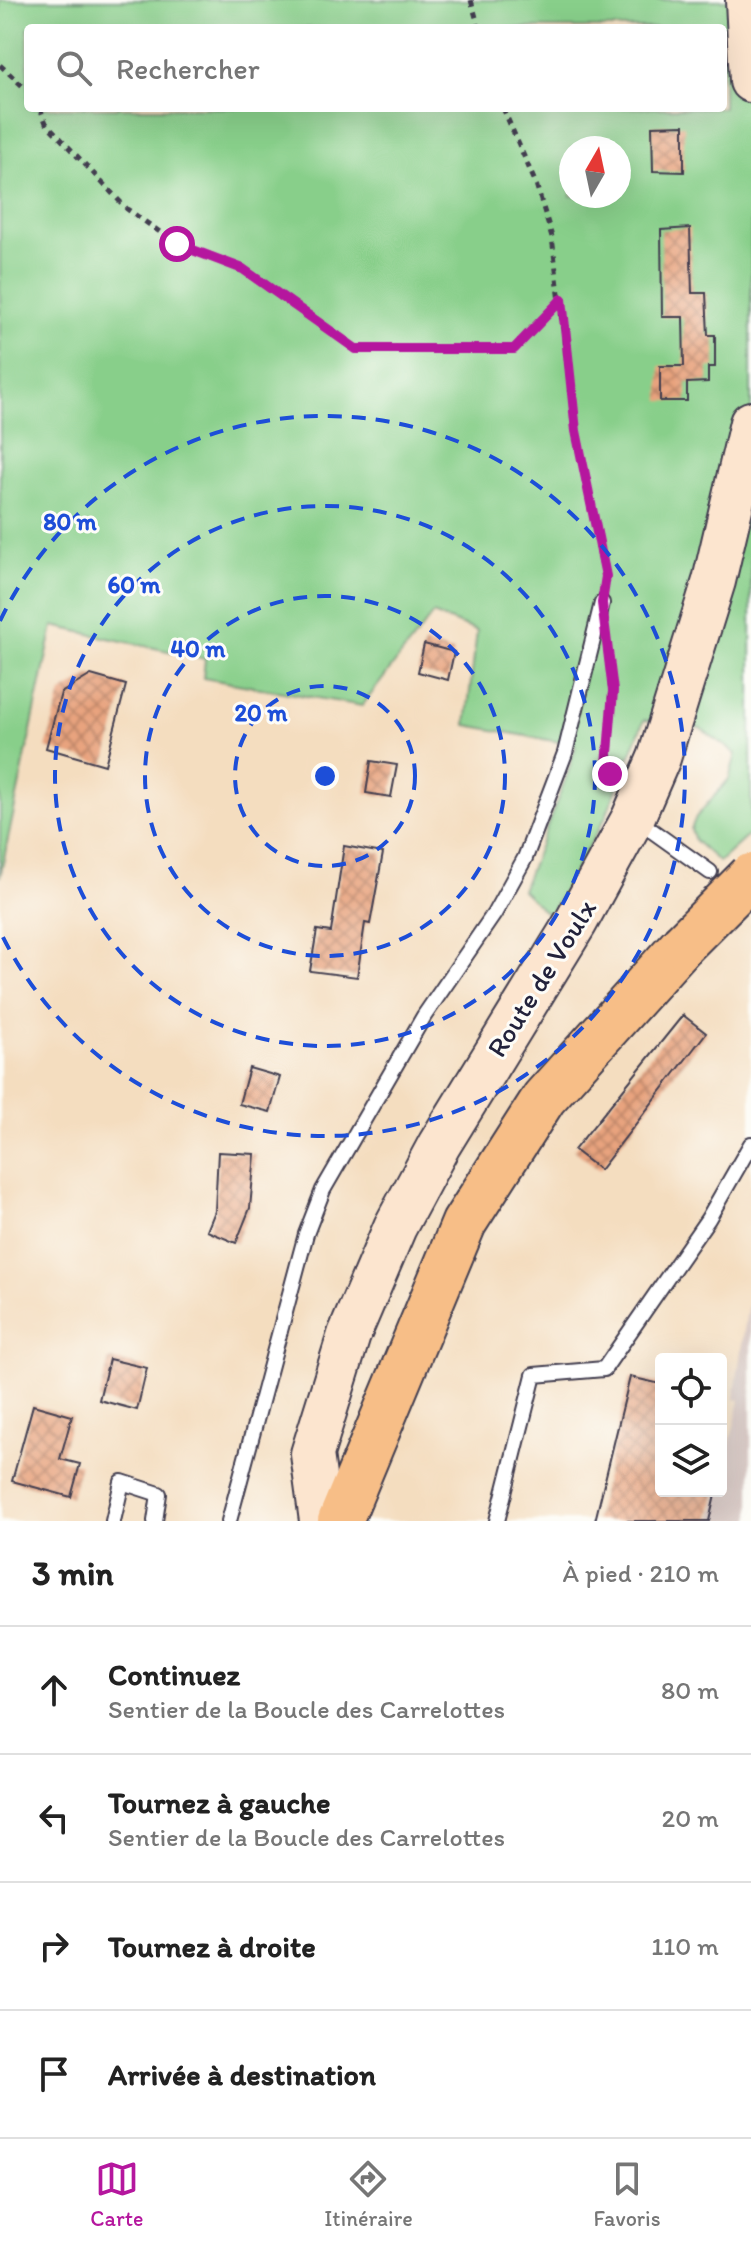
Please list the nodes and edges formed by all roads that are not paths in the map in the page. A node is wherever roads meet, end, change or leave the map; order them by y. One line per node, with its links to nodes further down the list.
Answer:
1 (747, 0): 2 (main road)
2 (751, 81)
3 (751, 423): 5 (main road, Route de Voulx)
4 (602, 603): 10 (lane)
5 (633, 818): 6 (lane); 11 (main road, Route de Voulx)
6 (731, 874): 12 (main road, bridge)
7 (751, 1144): 13 (lane)
8 (113, 1521): 9 (lane)
9 (155, 1521)
10 (229, 1521)
11 (321, 1521)
12 (340, 1521)
13 (497, 1521)

